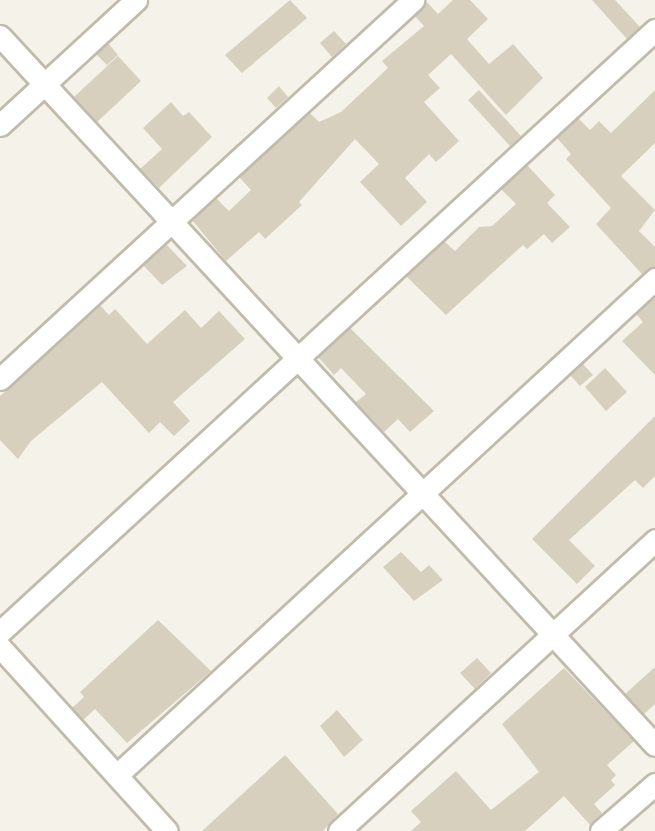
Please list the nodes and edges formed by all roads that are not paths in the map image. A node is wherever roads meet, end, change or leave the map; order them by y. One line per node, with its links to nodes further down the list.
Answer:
1 (136, 0): 5 (street)
2 (413, 0): 7 (street)
3 (655, 30): 9 (street)
4 (0, 36): 5 (street)
5 (44, 84): 6 (street); 7 (street)
6 (0, 125)
7 (171, 222): 9 (street); 10 (street)
8 (655, 279): 11 (street)
9 (298, 359): 11 (street); 13 (street)
10 (0, 379)
11 (425, 493): 14 (street); 17 (street)
12 (655, 540): 14 (street)
13 (0, 632)
14 (554, 634): 16 (street); 20 (street)
15 (0, 647): 17 (street)
16 (655, 745)
17 (117, 775): 19 (street)
18 (655, 784): 21 (street)
19 (159, 828)
20 (339, 831)
21 (601, 831)

